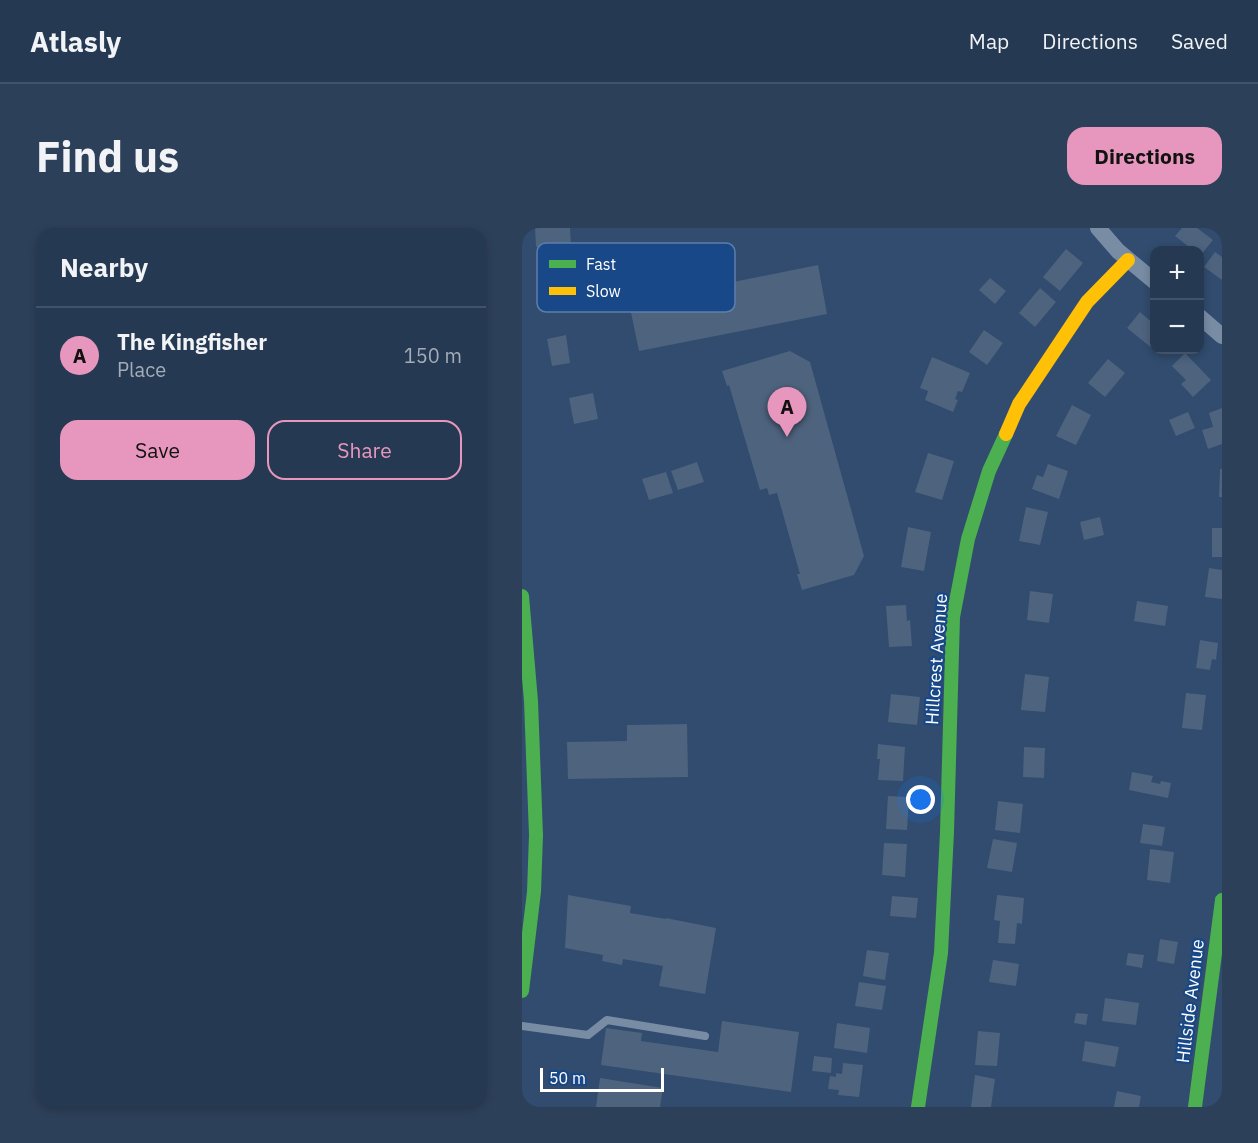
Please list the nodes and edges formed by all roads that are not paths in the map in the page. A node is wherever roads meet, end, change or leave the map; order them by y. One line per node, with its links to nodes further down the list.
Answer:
1 (1098, 228): 2 (street)
2 (1128, 260): 3 (street); 13 (street, Hillcrest Avenue)
3 (1150, 277)
4 (1204, 320): 5 (street)
5 (1222, 336)
6 (522, 596): 7 (street)
7 (526, 679): 8 (street)
8 (527, 736): 10 (street)
9 (1222, 900): 14 (street, Hillside Avenue)
10 (522, 991)
11 (522, 1026): 12 (lane)
12 (705, 1036)
13 (918, 1107)
14 (1195, 1107)

